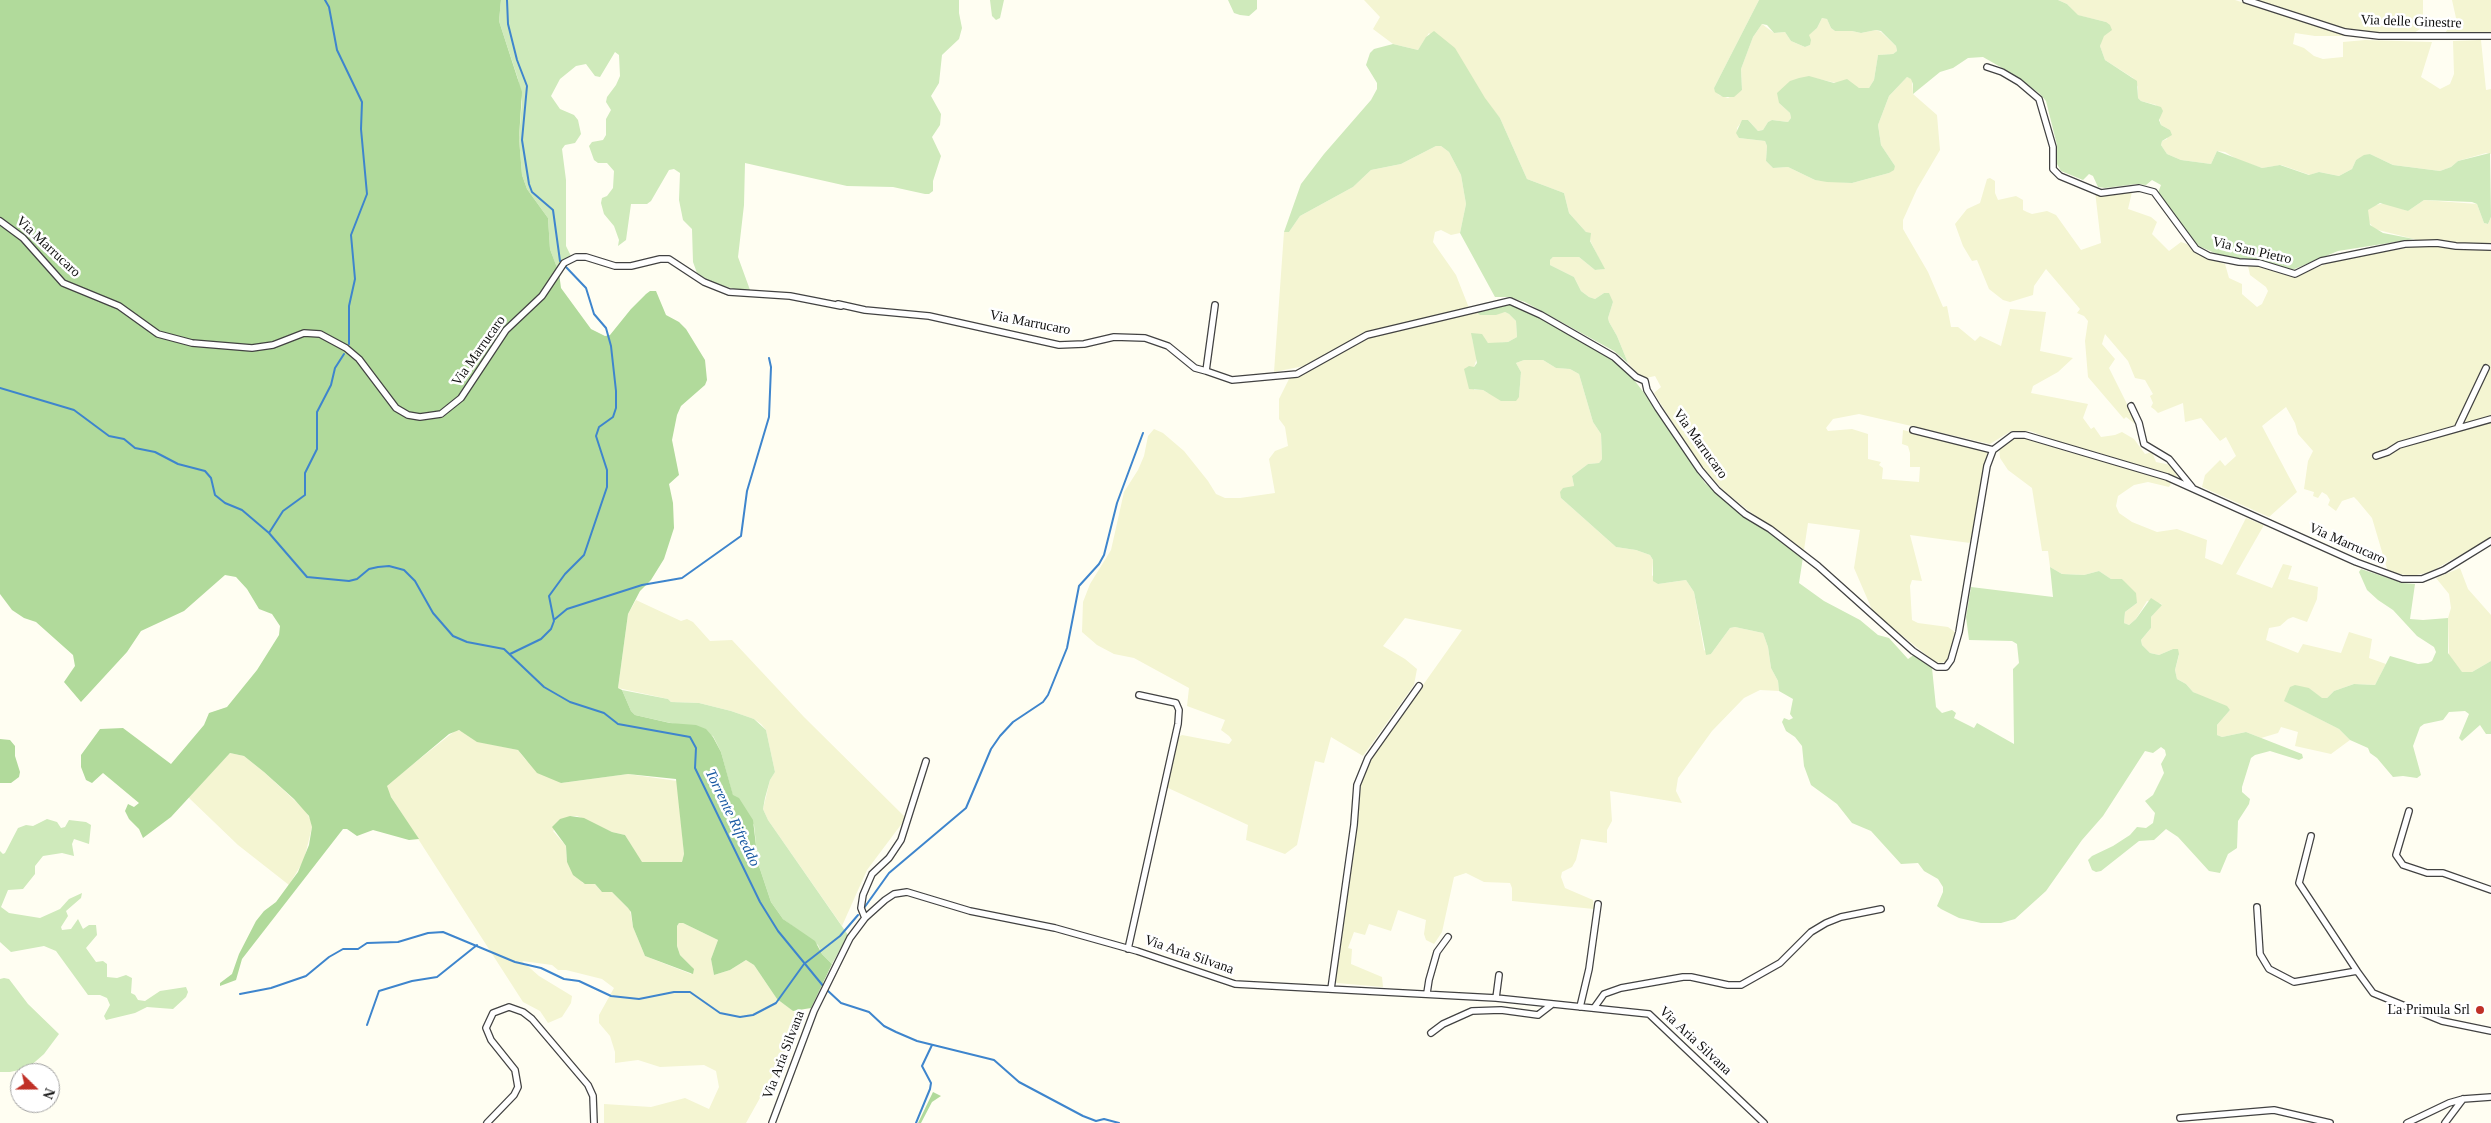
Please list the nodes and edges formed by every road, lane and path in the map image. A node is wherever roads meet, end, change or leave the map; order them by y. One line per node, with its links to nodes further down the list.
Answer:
1 (2246, 0): 2 (street, Via delle Ginestre)
2 (2491, 36)
3 (1987, 67): 5 (street, Via San Pietro)
4 (0, 221): 8 (street, Via Marrucaro)
5 (2491, 247)
6 (833, 300): 8 (street)
7 (1215, 305): 10 (street)
8 (841, 306): 10 (street, Via Marrucaro)
9 (2486, 368): 13 (street)
10 (1206, 371): 15 (street, Via Marrucaro)
11 (2132, 406): 17 (street, Via Marrucaro)
12 (2491, 419): 13 (street)
13 (2458, 427): 16 (street)
14 (1913, 430): 15 (street)
15 (1993, 450): 17 (street, Via Marrucaro)
16 (2376, 456)
17 (2193, 489): 18 (street, Via Marrucaro)
18 (2491, 541)
19 (1419, 686): 33 (street)
20 (1139, 694): 30 (street)
21 (926, 761): 28 (street)
22 (2409, 811): 24 (street)
23 (2311, 836): 31 (street)
24 (2491, 890)
25 (1598, 904): 37 (street)
26 (2257, 907): 31 (street)
27 (1881, 909): 38 (street)
28 (865, 918): 30 (street, Via Aria Silvana); 46 (street, Via Aria Silvana)
29 (1448, 937): 34 (street)
30 (1128, 949): 33 (street, Via Aria Silvana)
31 (2357, 970): 39 (street)
32 (1500, 975): 35 (street)
33 (1330, 989): 34 (street, Via Aria Silvana)
34 (1427, 993): 35 (street, Via Aria Silvana)
35 (1496, 998): 36 (street, Via Aria Silvana)
36 (1551, 1005): 37 (street, Via Aria Silvana); 40 (street, Via Aria Silvana)
37 (1580, 1007): 38 (street, Via Aria Silvana)
38 (1594, 1008): 47 (street, Via Aria Silvana)
39 (2491, 1031)
40 (1431, 1033)
41 (2491, 1098): 42 (street)
42 (2462, 1100): 49 (street); 50 (street)
43 (2180, 1118): 48 (street)
44 (487, 1123): 45 (street)
45 (594, 1123)
46 (772, 1123)
47 (1764, 1123)
48 (2330, 1123)
49 (2407, 1123)
50 (2445, 1123)

